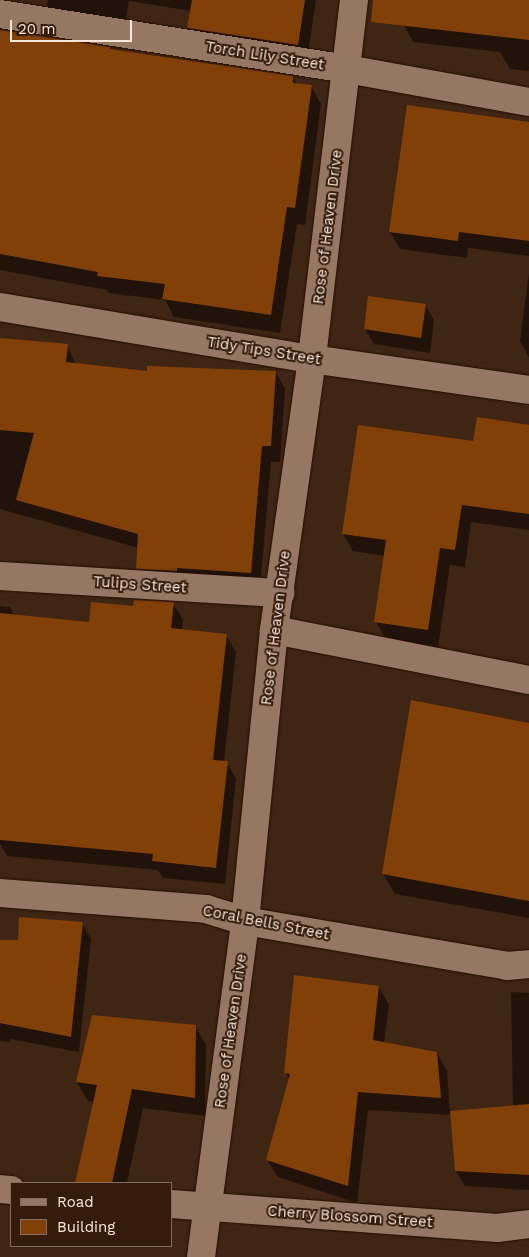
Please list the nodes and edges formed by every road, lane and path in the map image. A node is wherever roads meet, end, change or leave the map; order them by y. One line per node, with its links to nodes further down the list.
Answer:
1 (354, 0): 3 (street, Rose of Heaven Drive)
2 (0, 14): 3 (street, Torch Lily Street)
3 (347, 69): 4 (street, Torch Lily Street); 6 (street, Rose of Heaven Drive)
4 (529, 102)
5 (0, 307): 6 (street, Tidy Tips Street)
6 (312, 359): 7 (street, Tidy Tips Street); 9 (street, Rose of Heaven Drive)
7 (529, 390)
8 (0, 576): 9 (street, Tulips Street)
9 (280, 593): 10 (street, Rose of Heaven Drive)
10 (274, 630): 11 (street); 13 (street, Rose of Heaven Drive)
11 (529, 680)
12 (0, 893): 13 (street, Coral Bells Street)
13 (245, 921): 14 (street, Coral Bells Street); 16 (street, Rose of Heaven Drive)
14 (529, 964)
15 (172, 1204): 16 (street, Cherry Blossom Street)
16 (206, 1207): 17 (street, Cherry Blossom Street); 18 (street, Rose of Heaven Drive)
17 (529, 1224)
18 (201, 1257)

